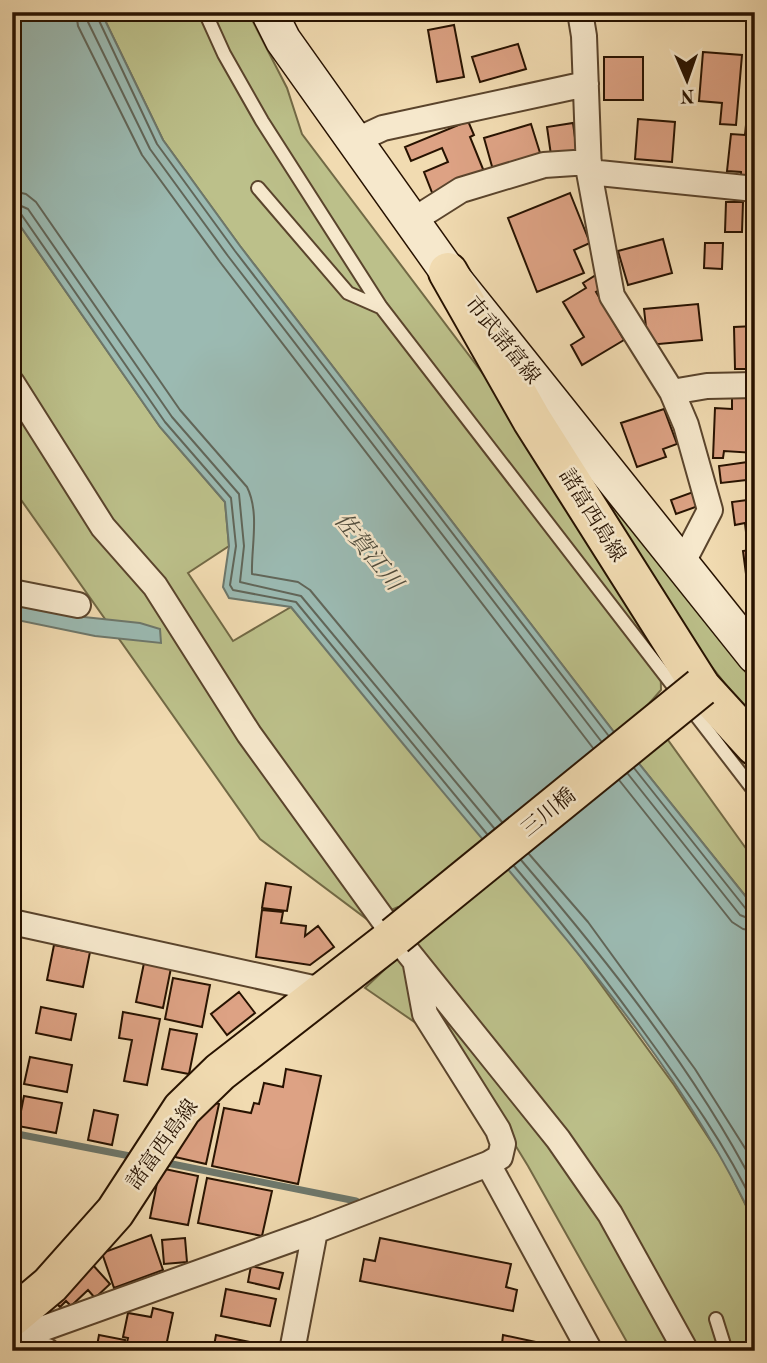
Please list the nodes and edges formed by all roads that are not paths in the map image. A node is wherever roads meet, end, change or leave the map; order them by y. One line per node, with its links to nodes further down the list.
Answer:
1 (205, 12): 11 (lane)
2 (269, 12): 5 (main road, 市武諸富線)
3 (580, 12): 4 (street)
4 (586, 84): 5 (street); 6 (street)
5 (355, 141): 9 (main road, 市武諸富線)
6 (589, 167): 8 (street); 9 (street); 14 (street)
7 (258, 188): 11 (lane)
8 (755, 189)
9 (412, 221): 10 (main road, 市武諸富線)
10 (448, 272): 15 (main road, 市武諸富線); 19 (main road, 諸富西島線)
11 (381, 307): 19 (lane)
12 (12, 383): 23 (street)
13 (755, 385): 14 (street)
14 (671, 392): 15 (street)
15 (682, 564): 18 (main road, 市武諸富線)
16 (12, 592): 17 (street)
17 (78, 605)
18 (755, 656)
19 (694, 693): 20 (main road, 諸富西島線); 21 (lane); 23 (main road, 三川橋, bridge)
20 (755, 746)
21 (755, 792)
22 (12, 922): 24 (street)
23 (406, 950): 24 (main road, 諸富西島線); 25 (street); 34 (street)
24 (322, 990): 27 (main road, 諸富西島線)
25 (488, 1164): 26 (street); 33 (street)
26 (315, 1231): 29 (street); 32 (street)
27 (12, 1317)
28 (716, 1319): 35 (lane)
29 (12, 1334)
30 (12, 1343): 31 (street)
31 (47, 1351)
32 (292, 1351)
33 (590, 1351)
34 (686, 1351)
35 (726, 1351)

